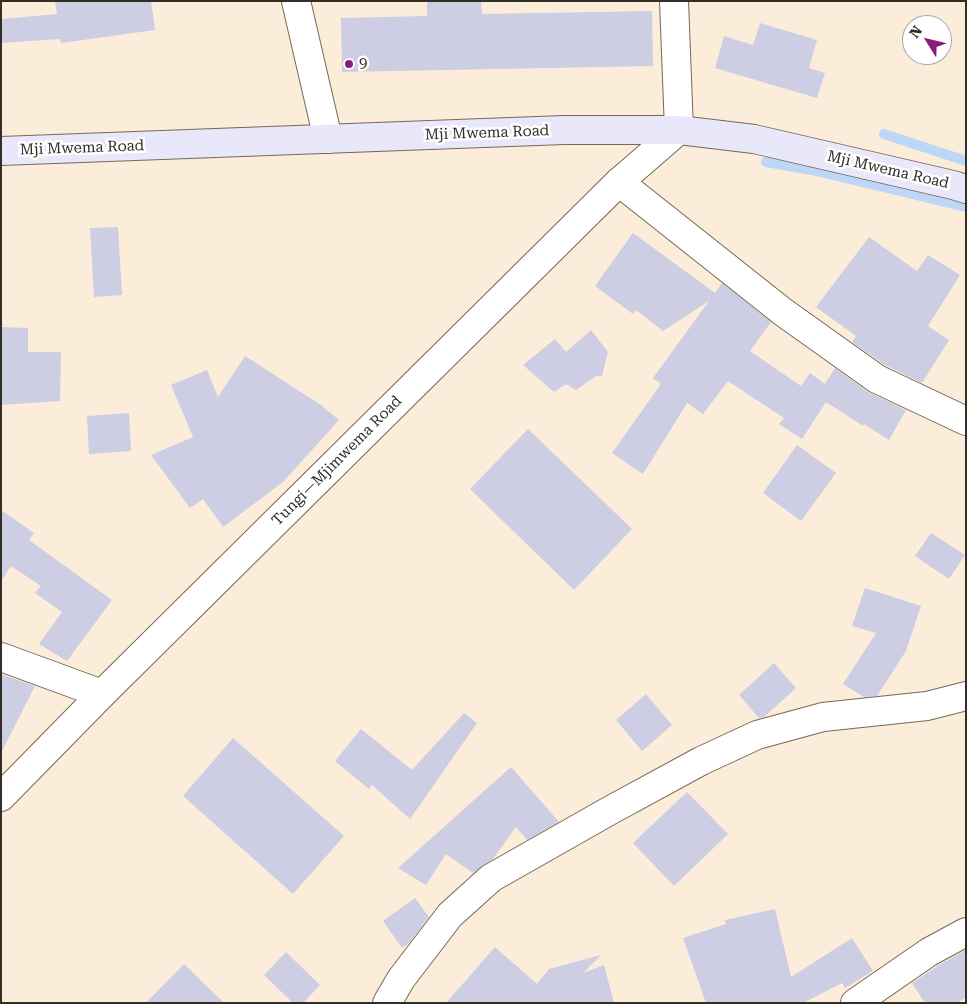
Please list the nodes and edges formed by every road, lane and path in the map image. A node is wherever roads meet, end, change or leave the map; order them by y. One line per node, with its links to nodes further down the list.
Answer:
1 (296, 1): 4 (street)
2 (674, 1): 3 (street)
3 (679, 130): 4 (main road, Mji Mwema Road); 6 (street, Tungi—Mjimwema Road); 7 (main road, Mji Mwema Road)
4 (328, 139): 5 (main road, Mji Mwema Road)
5 (1, 151)
6 (619, 182): 8 (street); 10 (street, Tungi—Mjimwema Road)
7 (966, 189)
8 (966, 421)
9 (1, 657): 10 (street)
10 (102, 694): 12 (street, Tungi—Mjimwema Road)
11 (966, 696): 14 (street)
12 (1, 797)
13 (966, 932): 15 (street)
14 (387, 1003)
15 (855, 1003)

